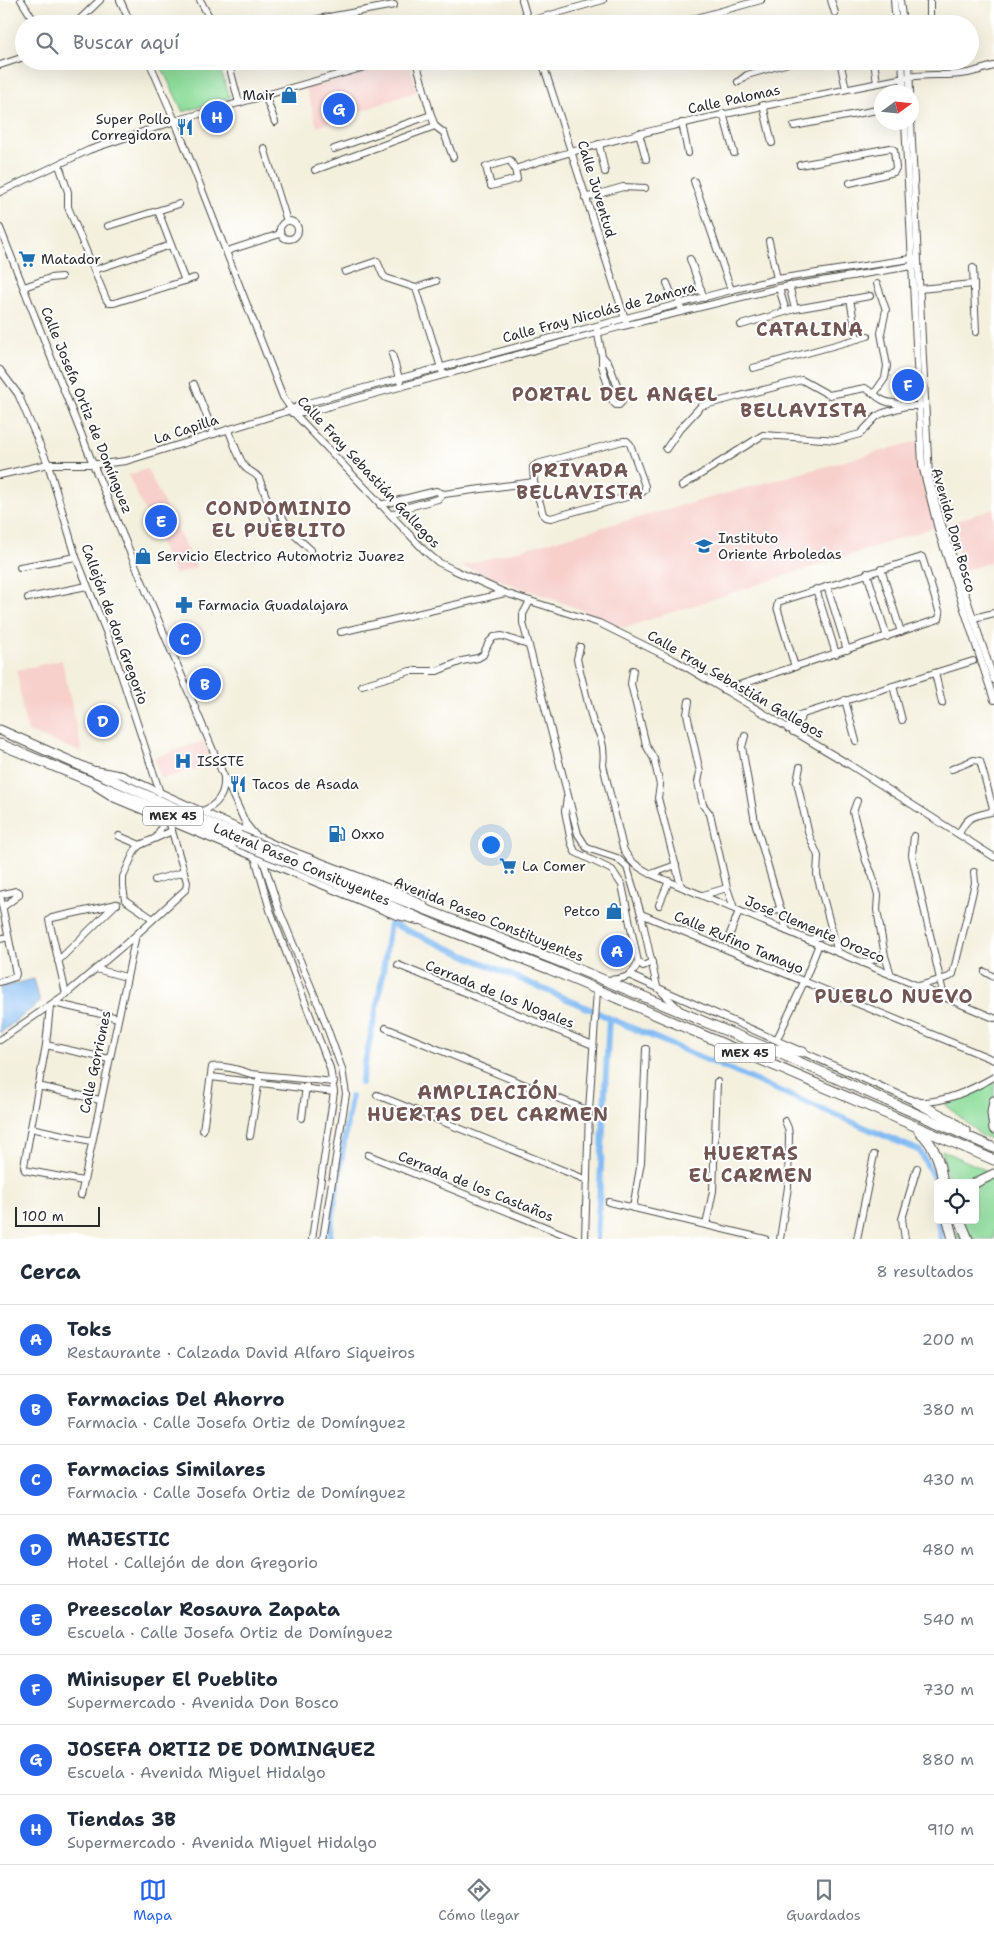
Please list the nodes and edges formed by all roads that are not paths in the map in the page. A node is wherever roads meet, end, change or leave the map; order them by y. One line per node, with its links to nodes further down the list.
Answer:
1 (21, 0): 14 (street)
2 (100, 0): 15 (street)
3 (120, 0): 16 (street)
4 (200, 0): 17 (street)
5 (522, 0): 19 (street)
6 (603, 0): 20 (street)
7 (761, 0): 21 (street)
8 (831, 0): 13 (street)
9 (894, 0): 22 (street)
10 (900, 0): 23 (street)
11 (930, 0): 24 (street)
12 (394, 4): 18 (street)
13 (835, 13)
14 (30, 15)
15 (84, 15)
16 (127, 15)
17 (208, 15)
18 (337, 15)
19 (527, 15)
20 (553, 15)
21 (707, 15)
22 (895, 15)
23 (902, 15)
24 (930, 15)
25 (15, 60): 26 (street)
26 (0, 65)
27 (994, 66): 38 (street, Calle Palomas)
28 (153, 70): 50 (street, Calle Fray Sebastián Gallegos)
29 (230, 70): 45 (street)
30 (354, 70): 44 (street)
31 (418, 70): 49 (street)
32 (545, 70): 62 (street, Calle Juventud)
33 (764, 70): 39 (street)
34 (842, 70): 43 (street)
35 (875, 70): 40 (street)
36 (904, 70): 38 (street)
37 (907, 70): 38 (street)
38 (906, 77): 40 (street, Calle Palomas); 41 (street); 42 (street)
39 (738, 82)
40 (877, 83): 43 (street, Calle Palomas)
41 (905, 85)
42 (908, 85)
43 (846, 89): 46 (street, Calle Palomas)
44 (266, 95): 45 (street); 51 (street)
45 (239, 103): 50 (street)
46 (763, 104): 48 (street, Calle Palomas); 58 (street)
47 (874, 111): 54 (street)
48 (724, 113): 52 (street, Calle Palomas); 64 (street)
49 (431, 115): 53 (street); 61 (street)
50 (175, 121): 69 (street); 87 (street, Calle Fray Sebastián Gallegos)
51 (275, 122)
52 (682, 123): 57 (street, Calle Palomas); 63 (street)
53 (435, 126): 66 (street); 72 (street)
54 (794, 126)
55 (905, 130): 65 (street, Avenida Don Bosco)
56 (912, 130): 89 (street, Avenida Don Bosco)
57 (639, 133): 59 (street, Calle Palomas); 67 (street)
58 (772, 143)
59 (599, 144): 62 (street, Calle Palomas); 73 (street)
60 (264, 148): 81 (street)
61 (334, 148)
62 (572, 150): 71 (street, Calle Palomas); 78 (street, Calle Juventud)
63 (688, 153)
64 (734, 153)
65 (907, 157): 68 (street); 89 (street, Avenida Don Bosco)
66 (453, 158)
67 (646, 159)
68 (895, 159): 70 (street); 75 (street)
69 (58, 165): 77 (street); 91 (street)
70 (800, 165)
71 (515, 169): 71 (street)
72 (315, 170)
73 (605, 172)
74 (694, 181): 108 (street)
75 (850, 183)
76 (645, 188): 78 (street)
77 (0, 192)
78 (585, 198): 118 (street, Calle Juventud)
79 (179, 204): 80 (street)
80 (158, 211): 82 (street); 86 (street)
81 (287, 221): 84 (street); 84 (street)
82 (108, 226)
83 (0, 228): 103 (street, Calle Josefa Ortiz de Domínguez)
84 (280, 234): 87 (street)
85 (769, 241): 95 (street)
86 (171, 245): 91 (street); 96 (street)
87 (227, 251): 137 (street, Calle Fray Sebastián Gallegos)
88 (690, 259): 106 (street)
89 (915, 262): 95 (street, Calle Fray Nicolás de Zamora); 102 (street, Calle Fray Nicolás de Zamora); 107 (street, Avenida Don Bosco); 136 (street, Avenida Don Bosco)
90 (973, 268): 101 (street)
91 (94, 270): 96 (street)
92 (345, 272): 104 (street)
93 (61, 277): 103 (street)
94 (194, 278): 96 (street)
95 (777, 280): 98 (street, Calle Fray Nicolás de Zamora)
96 (185, 281)
97 (436, 281): 104 (street)
98 (766, 282): 108 (street, Calle Fray Nicolás de Zamora); 109 (street)
99 (667, 283): 111 (street)
100 (877, 284): 134 (street)
101 (974, 284): 107 (street); 121 (street)
102 (789, 286): 105 (street, Calle Fray Nicolás de Zamora); 115 (street)
103 (24, 287): 142 (street, Calle Josefa Ortiz de Domínguez)
104 (416, 288): 127 (street)
105 (780, 288): 109 (street, Calle Fray Nicolás de Zamora); 116 (street)
106 (701, 289): 111 (street); 112 (street)
107 (919, 289): 136 (street, Avenida Don Bosco)
108 (731, 290): 112 (street, Calle Fray Nicolás de Zamora)
109 (768, 290): 117 (street, Calle Fray Nicolás de Zamora)
110 (870, 296): 113 (street)
111 (678, 297): 114 (street)
112 (704, 298): 114 (street, Calle Fray Nicolás de Zamora)
113 (850, 299): 115 (street); 124 (street)
114 (680, 304): 117 (street); 118 (street, Calle Fray Nicolás de Zamora)
115 (795, 309): 116 (street)
116 (786, 311): 119 (street)
117 (682, 312): 118 (street, Calle Fray Nicolás de Zamora)
118 (626, 322): 120 (street, Calle Fray Nicolás de Zamora); 122 (street, Calle Fray Nicolás de Zamora)
119 (742, 324)
120 (596, 325): 122 (street); 127 (street, Calle Fray Nicolás de Zamora)
121 (976, 332)
122 (598, 333): 126 (street); 130 (street, Calle Fray Nicolás de Zamora)
123 (868, 336): 124 (street)
124 (857, 339): 128 (street)
125 (392, 354): 131 (street)
126 (602, 356): 126 (street)
127 (441, 367): 130 (street); 131 (street, Calle Fray Nicolás de Zamora)
128 (753, 368)
129 (0, 370): 141 (street, Callejón de don Gregorio)
130 (444, 375): 133 (street, Calle Fray Nicolás de Zamora)
131 (399, 378): 133 (street); 137 (street, Calle Fray Nicolás de Zamora)
132 (194, 384): 139 (street)
133 (402, 387): 137 (street, Calle Fray Nicolás de Zamora)
134 (874, 394): 135 (street); 140 (street)
135 (906, 406): 136 (street); 145 (street)
136 (922, 406): 149 (street, Avenida Don Bosco)
137 (290, 411): 138 (street, La Capilla); 147 (street, Calle Fray Sebastián Gallegos)
138 (228, 429): 139 (street, La Capilla); 150 (street)
139 (214, 434): 142 (street, La Capilla)
140 (666, 449)
141 (48, 464): 142 (street, La Capilla); 143 (street, La Capilla); 151 (street, Callejón de don Gregorio)
142 (93, 464): 191 (street, Calle Josefa Ortiz de Domínguez)
143 (0, 474)
144 (534, 482): 144 (street); 146 (street)
145 (682, 486)
146 (444, 494): 147 (street); 148 (street)
147 (380, 505): 148 (street, Calle Fray Sebastián Gallegos)
148 (391, 516): 158 (street, Calle Fray Sebastián Gallegos)
149 (942, 532): 162 (street, Avenida Don Bosco); 179 (street, Avenida Don Bosco)
150 (311, 550)
151 (76, 557): 152 (street); 155 (street, Callejón de don Gregorio)
152 (20, 567)
153 (881, 569): 154 (street); 164 (street); 164 (street)
154 (867, 573): 156 (street); 165 (street)
155 (87, 586): 159 (street); 193 (street, Callejón de don Gregorio)
156 (827, 586): 157 (street); 168 (street)
157 (816, 589): 169 (street); 171 (street)
158 (505, 593): 160 (street, Calle Fray Sebastián Gallegos); 163 (street)
159 (28, 598)
160 (530, 601): 166 (street); 177 (street, Calle Fray Sebastián Gallegos)
161 (994, 613): 162 (street)
162 (974, 618): 174 (street, Avenida Don Bosco)
163 (341, 632)
164 (901, 632): 165 (street)
165 (887, 637): 168 (street)
166 (528, 645): 175 (street); 194 (street)
167 (580, 647): 217 (street, Jose Clemente Orozco)
168 (847, 650): 169 (street)
169 (836, 654): 171 (street)
170 (973, 661): 173 (street)
171 (795, 667): 177 (street)
172 (633, 670): 212 (street)
173 (935, 673): 176 (street); 181 (street)
174 (994, 680)
175 (362, 685)
176 (893, 686): 178 (street); 182 (street)
177 (724, 690): 184 (street, Calle Fray Sebastián Gallegos)
178 (845, 700): 184 (street); 186 (street)
179 (994, 700)
180 (689, 701): 221 (street)
181 (942, 703)
182 (902, 720)
183 (0, 730): 189 (highway, Avenida Paseo Constituyentes / MEX 45)
184 (790, 730): 201 (street, Calle Fray Sebastián Gallegos)
185 (745, 736): 229 (street)
186 (856, 741)
187 (0, 744): 192 (highway, Avenida Paseo Constituyentes / MEX 45)
188 (800, 767): 238 (street)
189 (88, 768): 193 (street, Lateral Paseo Consituyentes); 232 (highway, Avenida Paseo Constituyentes / MEX 45, bridge)
190 (952, 769): 201 (street)
191 (223, 775): 196 (street); 198 (street, Calle Josefa Ortiz de Domínguez)
192 (82, 779): 197 (street, Lateral Paseo Consituyentes); 236 (highway, Avenida Paseo Constituyentes / MEX 45, bridge)
193 (160, 792): 196 (street, Lateral Paseo Consituyentes)
194 (567, 795): 233 (street); 248 (street)
195 (857, 800): 246 (street)
196 (202, 811): 200 (street, Lateral Paseo Consituyentes)
197 (167, 821): 199 (street); 205 (street); 210 (street, Lateral Paseo Consituyentes)
198 (245, 822): 200 (street, Calle Josefa Ortiz de Domínguez); 202 (street, Calle Josefa Ortiz de Domínguez)
199 (172, 831): 205 (street); 214 (street)
200 (248, 832): 202 (street, Lateral Paseo Consituyentes); 210 (street, Calle Josefa Ortiz de Domínguez)
201 (959, 834): 209 (street, Calle Fray Sebastián Gallegos)
202 (255, 835): 206 (street, Lateral Paseo Consituyentes); 211 (street, Calle Josefa Ortiz de Domínguez)
203 (119, 836): 207 (street)
204 (914, 836): 258 (street)
205 (156, 838): 207 (street)
206 (274, 844): 208 (street, Lateral Paseo Consituyentes); 213 (street)
207 (140, 845): 224 (street)
208 (293, 851): 215 (street); 232 (street, Lateral Paseo Consituyentes)
209 (994, 857)
210 (255, 858): 211 (street, Lateral Paseo Consituyentes); 230 (street, Calle Josefa Ortiz de Domínguez)
211 (263, 861): 213 (street, Lateral Paseo Consituyentes); 231 (street, Calle Josefa Ortiz de Domínguez)
212 (676, 865): 217 (street); 220 (street)
213 (275, 866): 215 (street, Lateral Paseo Consituyentes)
214 (184, 872): 218 (street); 235 (street)
215 (289, 872): 236 (street, Lateral Paseo Consituyentes)
216 (974, 872): 258 (street)
217 (651, 874): 219 (street, Jose Clemente Orozco)
218 (155, 880)
219 (668, 881): 220 (street, Jose Clemente Orozco); 226 (street)
220 (681, 886): 223 (street, Jose Clemente Orozco)
221 (727, 888): 223 (street); 228 (street)
222 (0, 895): 227 (street); 227 (street)
223 (703, 895): 228 (street, Jose Clemente Orozco)
224 (126, 900): 225 (street); 235 (street)
225 (117, 904): 247 (street); 247 (street)
226 (659, 905)
227 (3, 907): 241 (street)
228 (737, 909): 234 (street, Jose Clemente Orozco); 239 (street)
229 (781, 909): 234 (street); 237 (street)
230 (270, 910): 231 (street); 285 (street, Calle Josefa Ortiz de Domínguez)
231 (279, 910): 322 (street, Calle Josefa Ortiz de Domínguez)
232 (440, 914): 259 (highway, Avenida Paseo Constituyentes / MEX 45)
233 (641, 914): 249 (street); 261 (street, Calle Rufino Tamayo)
234 (756, 917): 237 (street, Jose Clemente Orozco)
235 (153, 919): 240 (street)
236 (435, 925): 264 (highway, Avenida Paseo Constituyentes / MEX 45)
237 (786, 930): 243 (street, Jose Clemente Orozco)
238 (832, 933): 243 (street); 245 (street)
239 (730, 934)
240 (136, 935): 252 (street); 256 (street, Calle Gorriones)
241 (8, 937): 242 (street); 260 (street)
242 (0, 939)
243 (809, 940): 244 (street, Jose Clemente Orozco)
244 (819, 944): 245 (street, Jose Clemente Orozco); 261 (street)
245 (838, 953): 250 (street, Jose Clemente Orozco)
246 (885, 956): 250 (street); 254 (street)
247 (58, 961): 265 (street)
248 (638, 962): 249 (street); 255 (street)
249 (652, 962): 263 (street)
250 (862, 964): 254 (street, Jose Clemente Orozco)
251 (398, 965): 275 (street, Cerrada de los Nogales)
252 (96, 969): 256 (street); 265 (street)
253 (986, 972): 257 (street)
254 (891, 975): 262 (street, Jose Clemente Orozco)
255 (631, 976): 259 (street); 263 (street)
256 (126, 977): 270 (street, Calle Gorriones)
257 (994, 977)
258 (940, 979): 262 (street); 266 (street)
259 (604, 980): 268 (highway, Avenida Paseo Constituyentes / MEX 45)
260 (0, 982)
261 (804, 982): 272 (street); 280 (street, Calle Rufino Tamayo)
262 (919, 986): 266 (street, Jose Clemente Orozco)
263 (657, 987): 268 (street); 272 (street)
264 (597, 990): 275 (street); 297 (highway, Avenida Paseo Constituyentes / MEX 45)
265 (66, 994): 267 (street)
266 (944, 997): 269 (street, Jose Clemente Orozco)
267 (52, 1004): 270 (street); 273 (street); 274 (street)
268 (684, 1014): 276 (highway, Avenida Paseo Constituyentes / MEX 45)
269 (991, 1016)
270 (118, 1018): 279 (street, Calle Gorriones)
271 (386, 1028): 294 (street)
272 (777, 1039): 278 (street)
273 (0, 1040)
274 (46, 1044): 279 (street); 287 (street)
275 (593, 1045): 294 (street)
276 (765, 1047): 278 (highway); 302 (highway, Avenida Paseo Constituyentes / MEX 45)
277 (646, 1049): 316 (street)
278 (803, 1052): 292 (street)
279 (109, 1059): 291 (street, Calle Gorriones)
280 (994, 1060)
281 (210, 1077): 283 (street); 283 (street); 300 (street)
282 (994, 1077): 292 (street)
283 (259, 1079): 284 (street); 288 (street); 301 (street)
284 (307, 1079): 285 (street); 288 (street)
285 (334, 1082): 289 (street, Calle Josefa Ortiz de Domínguez)
286 (718, 1082): 319 (street)
287 (38, 1086): 291 (street); 298 (street)
288 (306, 1088): 289 (street); 295 (street)
289 (334, 1092): 321 (street, Calle Josefa Ortiz de Domínguez)
290 (377, 1095): 311 (street)
291 (100, 1100): 303 (street, Calle Gorriones)
292 (916, 1102): 302 (highway)
293 (994, 1102): 299 (highway)
294 (589, 1111): 311 (street)
295 (302, 1118)
296 (785, 1121): 326 (street)
297 (911, 1125): 307 (highway, Avenida Paseo Constituyentes / MEX 45); 310 (highway)
298 (31, 1128): 303 (street); 312 (street)
299 (994, 1129)
300 (203, 1130)
301 (250, 1136)
302 (976, 1140): 304 (highway, Avenida Paseo Constituyentes / MEX 45)
303 (91, 1141): 312 (street, Calle Gorriones)
304 (994, 1148)
305 (368, 1155): 323 (street, Cerrada de los Castaños)
306 (874, 1155): 327 (street)
307 (994, 1160)
308 (917, 1168): 328 (street)
309 (994, 1174): 313 (highway)
310 (942, 1179)
311 (586, 1180): 324 (street)
312 (83, 1181): 314 (street, Calle Gorriones)
313 (979, 1181)
314 (81, 1195)
315 (608, 1202): 316 (street)
316 (633, 1208): 319 (street)
317 (949, 1224): 329 (highway)
318 (961, 1224): 330 (highway)
319 (706, 1225): 320 (street)
320 (750, 1237): 325 (street)
321 (312, 1239)
322 (323, 1239)
323 (575, 1239)
324 (584, 1239)
325 (765, 1239)
326 (780, 1239)
327 (857, 1239)
328 (905, 1239)
329 (953, 1239)
330 (968, 1239)

